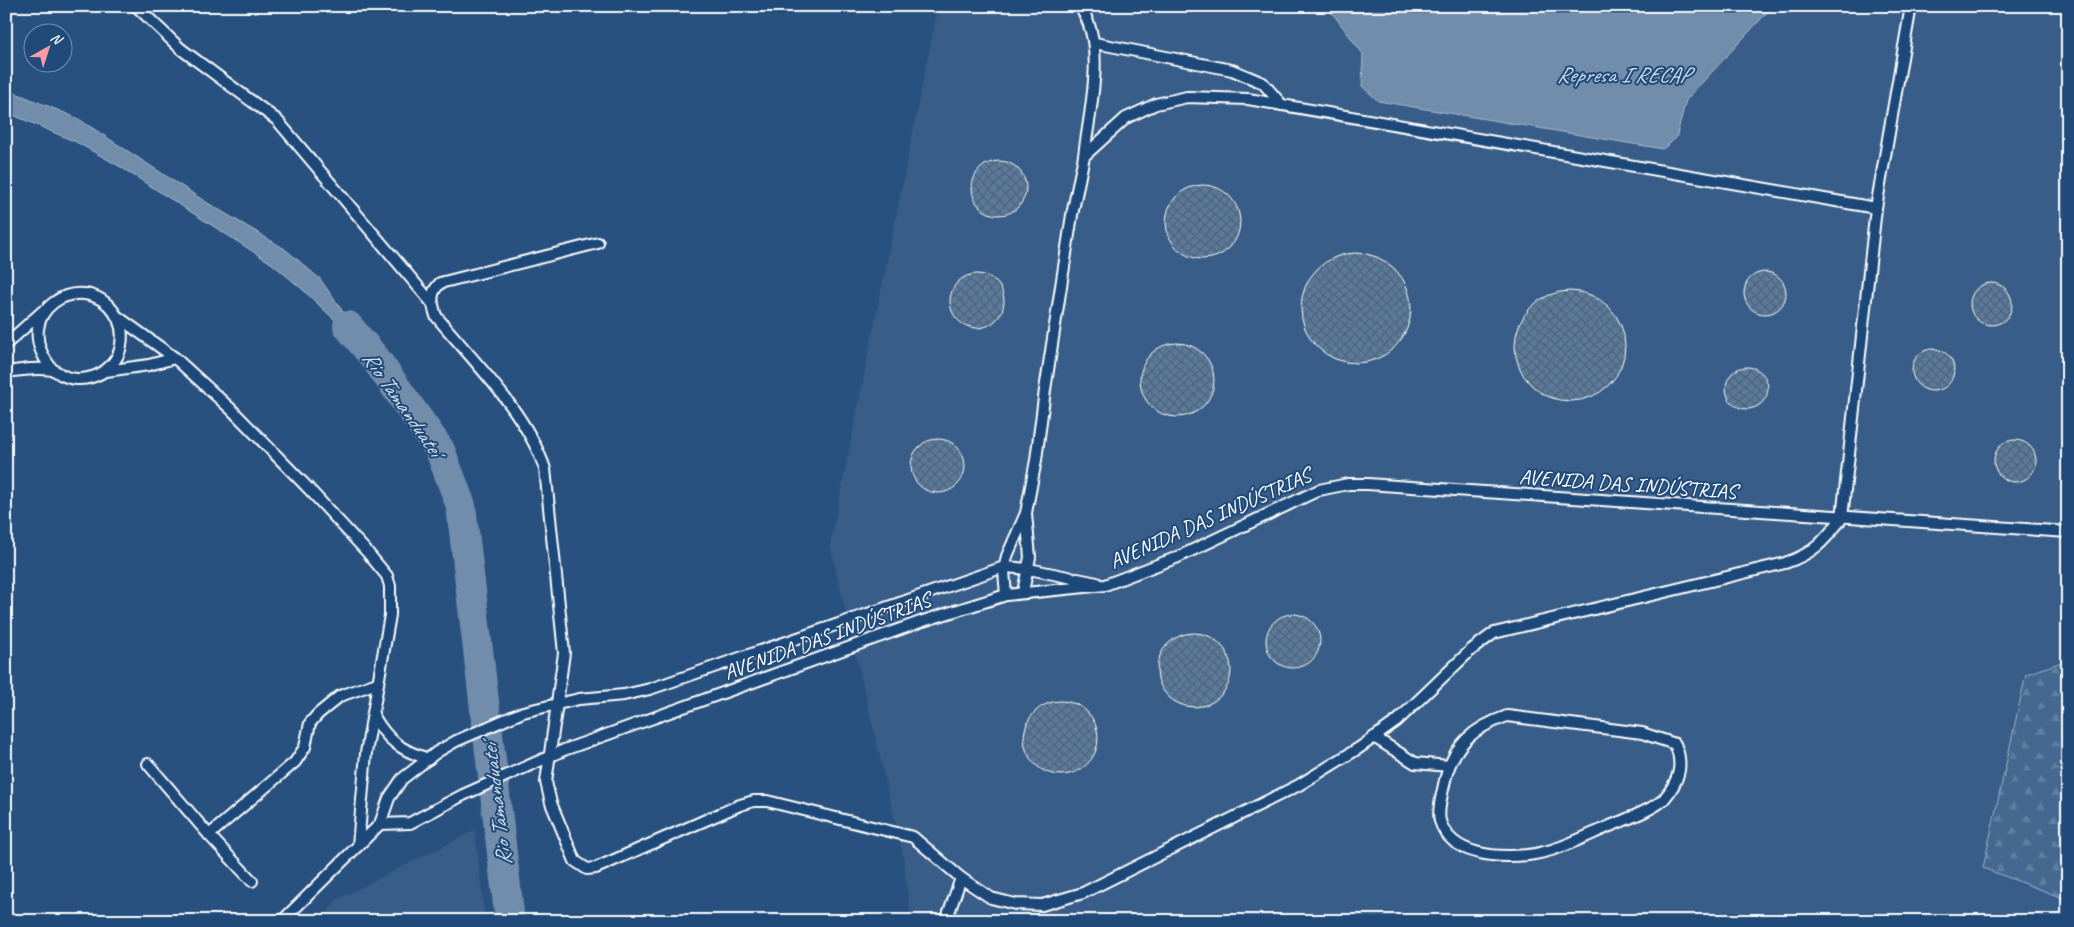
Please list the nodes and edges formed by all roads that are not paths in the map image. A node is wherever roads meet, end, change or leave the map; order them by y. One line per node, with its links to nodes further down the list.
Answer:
1 (136, 6): 10 (lane)
2 (1079, 6): 4 (lane)
3 (1911, 6): 7 (lane)
4 (1095, 43): 5 (lane); 6 (lane)
5 (1282, 105): 6 (lane); 7 (lane)
6 (1084, 156): 17 (lane)
7 (1876, 208): 18 (lane)
8 (598, 243): 10 (lane)
9 (54, 303): 11 (lane); 12 (lane); 14 (lane)
10 (432, 303): 26 (lane)
11 (118, 317): 13 (lane); 15 (lane)
12 (6, 344)
13 (175, 358): 15 (lane); 25 (lane)
14 (53, 370): 15 (lane); 16 (lane)
15 (106, 371)
16 (6, 372)
17 (1026, 513): 20 (lane); 21 (lane)
18 (1842, 518): 19 (lane, AVENIDA DAS INDÚSTRIAS); 22 (lane, AVENIDA DAS INDÚSTRIAS); 28 (lane)
19 (2068, 532)
20 (1004, 567): 21 (lane); 24 (lane); 26 (lane, AVENIDA DAS INDÚSTRIAS)
21 (1029, 569): 22 (lane); 23 (lane)
22 (1105, 585): 23 (lane, AVENIDA DAS INDÚSTRIAS)
23 (1023, 592): 24 (lane, AVENIDA DAS INDÚSTRIAS)
24 (1006, 595): 29 (lane, AVENIDA DAS INDÚSTRIAS)
25 (377, 683): 27 (lane); 34 (lane)
26 (558, 703): 29 (lane); 30 (lane, AVENIDA DAS INDÚSTRIAS)
27 (373, 715): 30 (lane); 35 (lane)
28 (1374, 737): 32 (lane); 36 (lane)
29 (548, 757): 33 (lane, AVENIDA DAS INDÚSTRIAS); 36 (lane)
30 (429, 759): 33 (lane, AVENIDA DAS INDÚSTRIAS)
31 (148, 764): 34 (lane)
32 (1448, 766): 32 (lane)
33 (380, 824): 35 (lane, AVENIDA DAS INDÚSTRIAS)
34 (209, 835): 37 (lane)
35 (358, 846): 38 (lane, AVENIDA DAS INDÚSTRIAS)
36 (961, 878): 39 (lane)
37 (252, 881)
38 (282, 921)
39 (946, 921)

